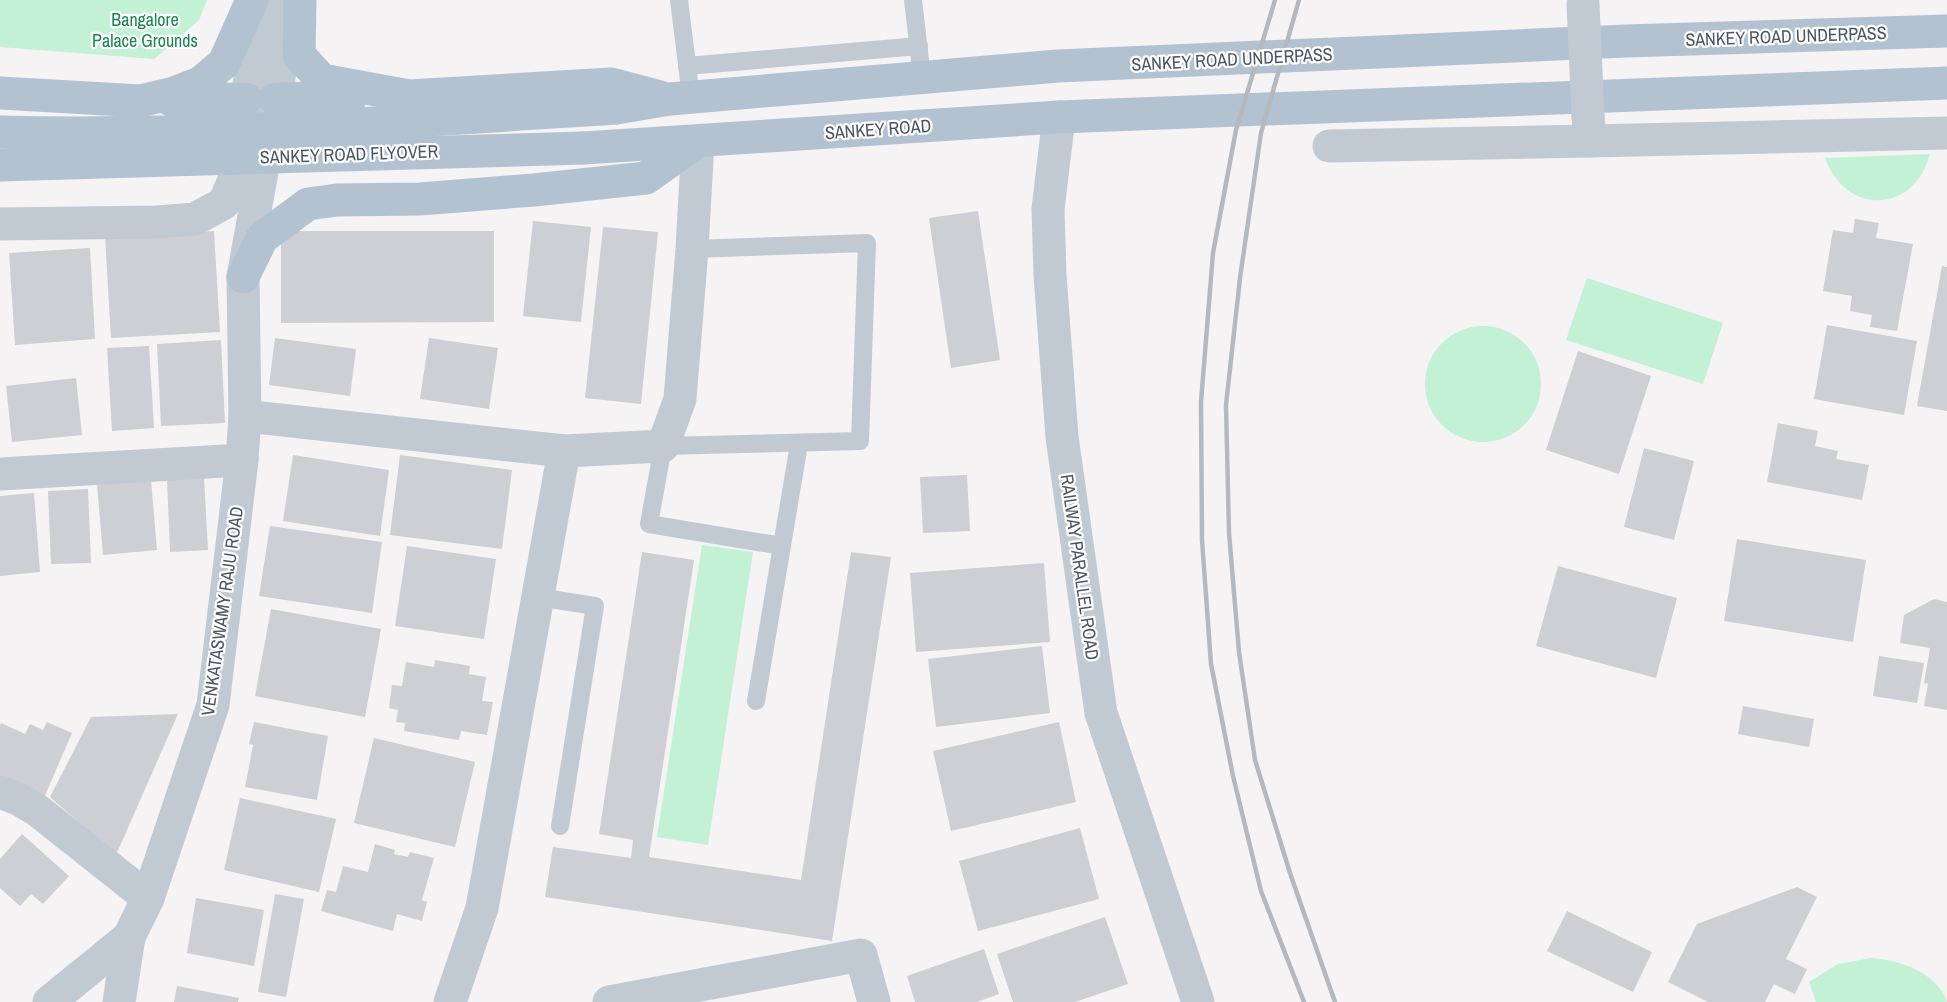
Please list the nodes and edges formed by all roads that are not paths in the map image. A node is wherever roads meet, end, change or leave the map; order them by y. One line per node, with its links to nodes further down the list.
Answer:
1 (252, 0): 16 (main road)
2 (266, 0): 15 (street)
3 (293, 0): 15 (street)
4 (300, 0): 13 (main road)
5 (679, 0): 10 (lane)
6 (913, 0): 9 (lane)
7 (1583, 2): 18 (street, bridge)
8 (1947, 31): 9 (main road, SANKEY ROAD UNDERPASS)
9 (921, 61): 10 (lane); 14 (main road)
10 (687, 66): 14 (lane)
11 (1947, 83): 17 (main road)
12 (0, 93): 16 (main road)
13 (409, 96): 14 (main road); 15 (main road)
14 (681, 98): 19 (main road, SANKEY ROAD FLYOVER, bridge)
15 (261, 99): 16 (main road); 24 (street); 26 (street, VENKATASWAMY RAJU ROAD)
16 (140, 101)
17 (1059, 117): 21 (main road, SANKEY ROAD); 45 (street, RAILWAY PARALLEL ROAD)
18 (1589, 129): 20 (street); 22 (street)
19 (0, 132)
20 (1947, 133)
21 (698, 141): 23 (main road, SANKEY ROAD FLYOVER, bridge); 25 (street); 26 (main road)
22 (1329, 146)
23 (0, 165)
24 (0, 224)
25 (692, 249): 28 (lane); 29 (street)
26 (243, 277): 27 (street, VENKATASWAMY RAJU ROAD)
27 (245, 416): 30 (street); 31 (street, VENKATASWAMY RAJU ROAD)
28 (799, 444): 29 (lane); 33 (lane)
29 (663, 446): 30 (street); 33 (lane)
30 (564, 451): 34 (street)
31 (242, 460): 32 (street); 38 (street, VENKATASWAMY RAJU ROAD)
32 (0, 474)
33 (782, 546): 35 (lane)
34 (538, 597): 37 (lane); 42 (street)
35 (756, 701)
36 (0, 792): 38 (street)
37 (560, 826)
38 (148, 898): 39 (street, VENKATASWAMY RAJU ROAD)
39 (129, 938): 40 (street, VENKATASWAMY RAJU ROAD); 41 (street)
40 (49, 1002)
41 (119, 1002)
42 (450, 1002)
43 (609, 1002): 44 (street)
44 (874, 1002)
45 (1198, 1002)

